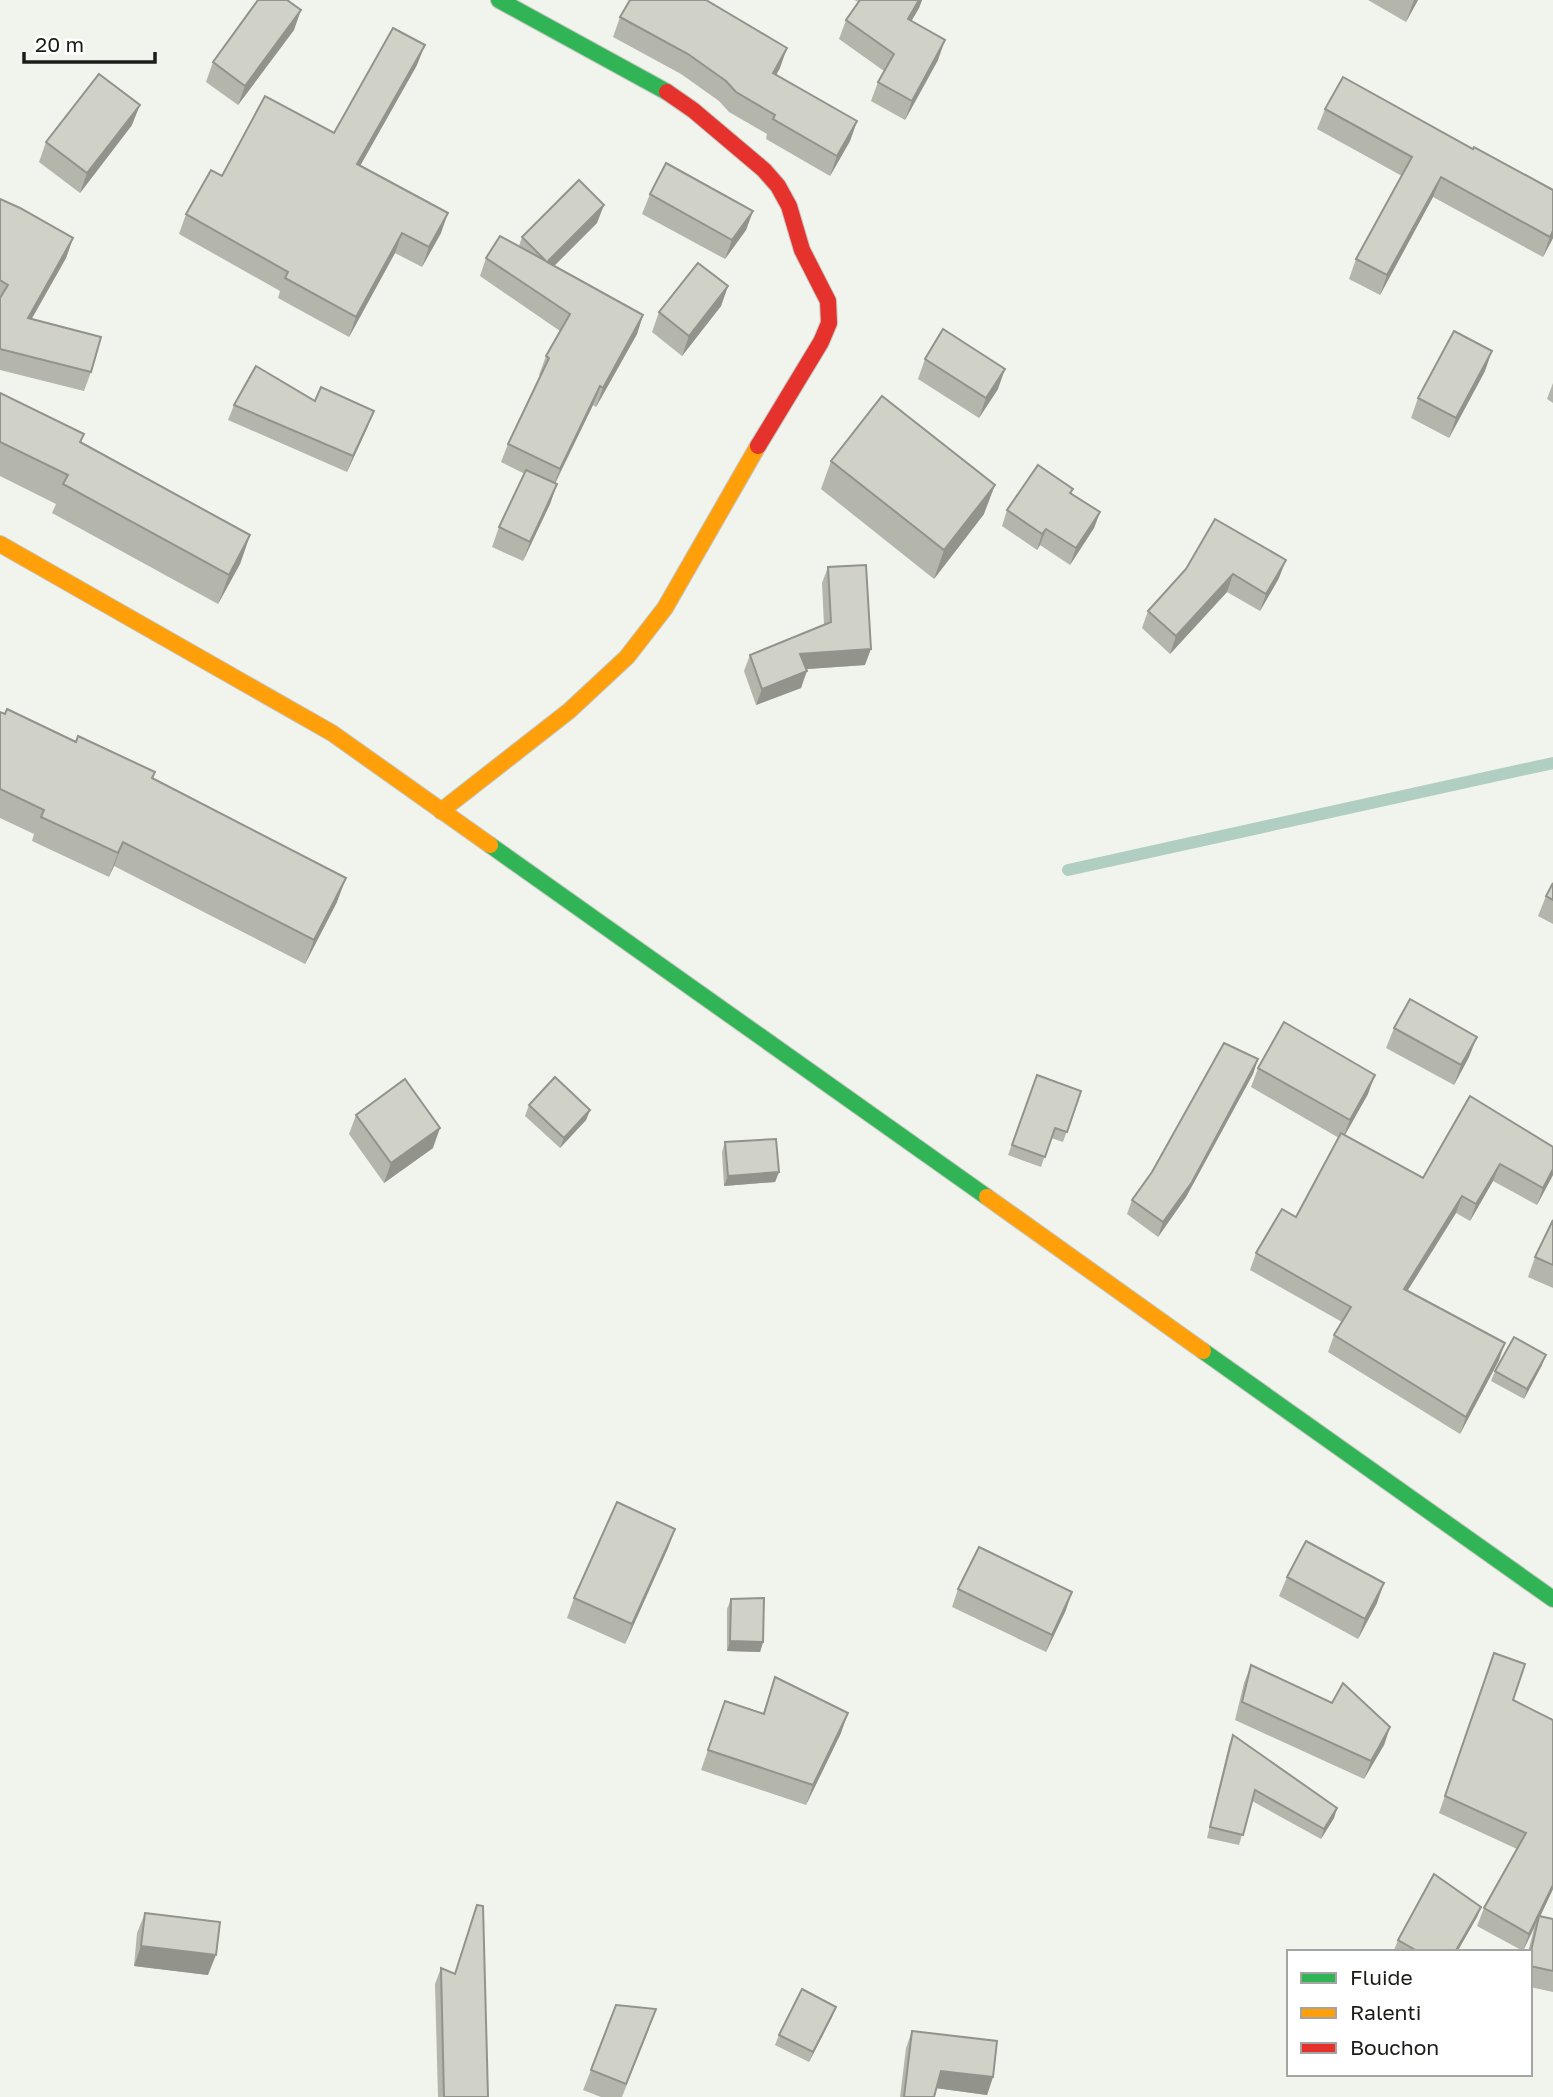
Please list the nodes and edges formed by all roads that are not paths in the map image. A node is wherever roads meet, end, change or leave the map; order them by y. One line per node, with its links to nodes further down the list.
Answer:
1 (499, 0): 3 (main road)
2 (0, 544): 3 (main road)
3 (441, 811): 4 (main road)
4 (1553, 1599)

